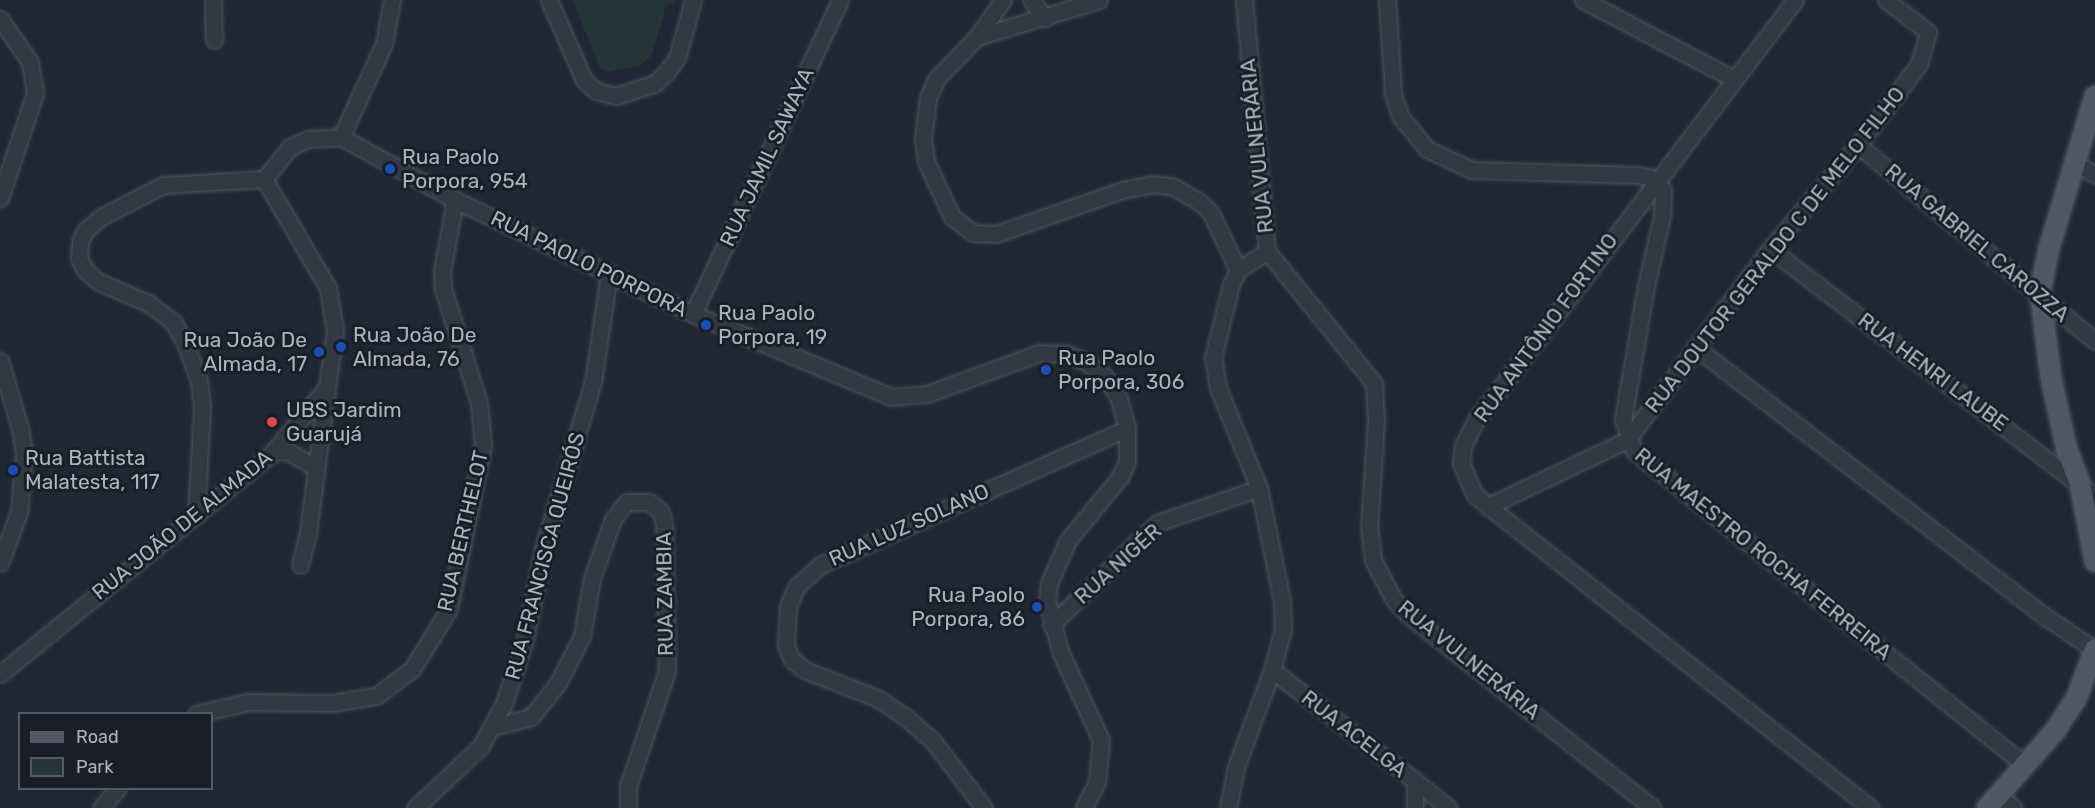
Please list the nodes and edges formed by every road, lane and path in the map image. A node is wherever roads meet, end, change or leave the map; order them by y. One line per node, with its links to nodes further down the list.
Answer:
1 (213, 0): 18 (street)
2 (392, 0): 22 (street)
3 (549, 0): 4 (street)
4 (693, 0)
5 (840, 0): 35 (street, RUA JAMIL SAWAYA)
6 (1004, 0): 17 (street)
7 (1031, 0): 14 (street)
8 (1099, 0): 14 (street)
9 (1244, 0): 31 (street, RUA VULNERÁRIA)
10 (1387, 0): 27 (street)
11 (1583, 0): 20 (street)
12 (1795, 0): 20 (street, RUA ANTÔNIO FORTINO)
13 (1886, 0): 23 (street, RUA DOUTOR GERALDO C DE MELO FILHO)
14 (1045, 18): 17 (street)
15 (0, 19): 19 (street)
16 (0, 36): 19 (street)
17 (977, 37): 32 (street)
18 (214, 40)
19 (22, 49): 28 (street)
20 (1732, 78): 27 (street, RUA ANTÔNIO FORTINO)
21 (2095, 96): 24 (main road)
22 (341, 137): 26 (street); 29 (street, RUA PAOLO PORPORA)
23 (1858, 145): 30 (street, RUA DOUTOR GERALDO C DE MELO FILHO); 34 (street, RUA GABRIEL CAROZZA)
24 (2076, 163): 25 (street); 34 (main road)
25 (2095, 175)
26 (264, 179): 39 (street); 48 (street)
27 (1655, 181): 41 (street, RUA MAESTRO ROCHA FERREIRA); 47 (street, RUA ANTÔNIO FORTINO)
28 (0, 198)
29 (455, 200): 33 (street, RUA PAOLO PORPORA); 56 (street, RUA BERTHELOT)
30 (1770, 249): 37 (street, RUA DOUTOR GERALDO C DE MELO FILHO); 44 (street, RUA HENRI LAUBE)
31 (1267, 251): 32 (street); 70 (street, RUA VULNERÁRIA)
32 (1238, 270): 45 (street)
33 (609, 273): 35 (street, RUA PAOLO PORPORA); 57 (street, RUA FRANCISCA QUEIRÓS)
34 (2040, 292): 36 (street, RUA GABRIEL CAROZZA); 44 (main road)
35 (693, 314): 40 (street, RUA PAOLO PORPORA)
36 (2095, 341)
37 (1695, 347): 41 (street, RUA DOUTOR GERALDO C DE MELO FILHO); 53 (street)
38 (0, 361): 50 (street)
39 (327, 387): 42 (street, RUA JOÃO DE ALMADA); 43 (street)
40 (1127, 428): 52 (street, RUA PAOLO PORPORA); 65 (street, RUA LUZ SOLANO)
41 (1627, 440): 47 (street, RUA DOUTOR GERALDO C DE MELO FILHO); 58 (street, RUA MAESTRO ROCHA FERREIRA)
42 (273, 452): 43 (street); 48 (street, RUA JOÃO DE ALMADA)
43 (317, 468): 51 (street)
44 (2080, 484): 46 (street, RUA HENRI LAUBE); 49 (main road)
45 (1260, 488): 52 (street, RUA NIGÉR); 54 (street)
46 (2095, 497)
47 (1488, 506): 71 (street, RUA ANTÔNIO FORTINO)
48 (196, 516): 55 (street, RUA JOÃO DE ALMADA)
49 (2095, 562)
50 (0, 563)
51 (300, 564)
52 (1051, 625): 66 (street, RUA PAOLO PORPORA)
53 (2095, 649): 58 (main road)
54 (1272, 670): 59 (street, RUA ACELGA); 67 (street)
55 (0, 674)
56 (205, 712)
57 (493, 727): 63 (street, RUA FRANCISCA QUEIRÓS); 64 (street, RUA ZAMBIA)
58 (2026, 766): 61 (main road)
59 (1415, 781): 68 (street, RUA ACELGA); 69 (street)
60 (117, 790): 62 (street)
61 (2000, 804)
62 (101, 808)
63 (415, 808)
64 (628, 808)
65 (984, 808)
66 (1084, 808)
67 (1228, 808)
68 (1415, 808)
69 (1449, 808)
70 (1653, 808)
71 (1870, 808)

